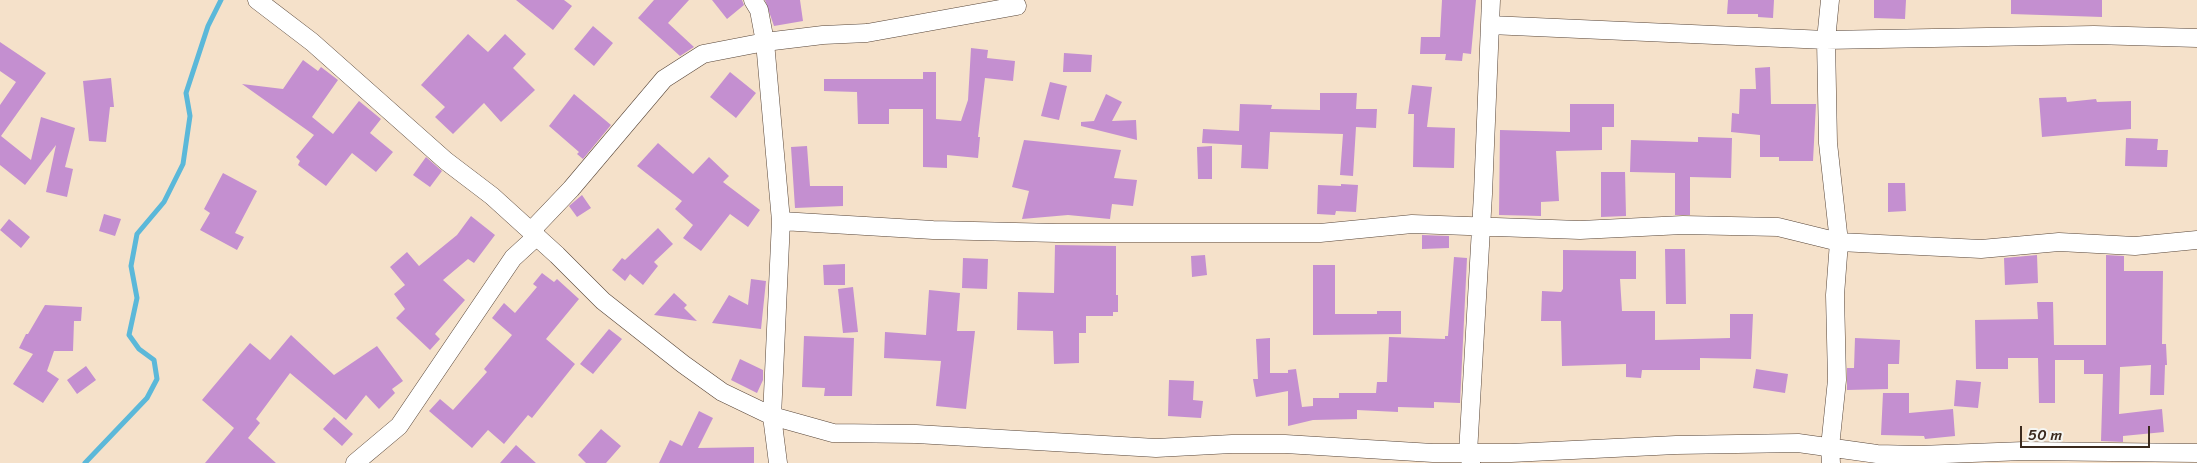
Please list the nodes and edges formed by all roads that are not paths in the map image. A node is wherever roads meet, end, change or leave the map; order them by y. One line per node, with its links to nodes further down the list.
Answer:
1 (256, 0): 12 (street)
2 (752, 0): 9 (street)
3 (1491, 0): 6 (street)
4 (1830, 0): 8 (street)
5 (1017, 6): 9 (street)
6 (1490, 25): 8 (street); 11 (street)
7 (2197, 38): 8 (street)
8 (1826, 40): 14 (street)
9 (765, 42): 10 (street); 12 (street)
10 (781, 221): 11 (street); 15 (street)
11 (1481, 225): 14 (street); 19 (street)
12 (534, 234): 15 (street); 20 (street)
13 (2197, 240): 14 (street)
14 (1839, 242): 17 (street)
15 (772, 416): 18 (street); 21 (street)
16 (2197, 453): 17 (street)
17 (1831, 455): 19 (street)
18 (1153, 456): 19 (street)
19 (1469, 458)
20 (356, 463)
21 (778, 463)

